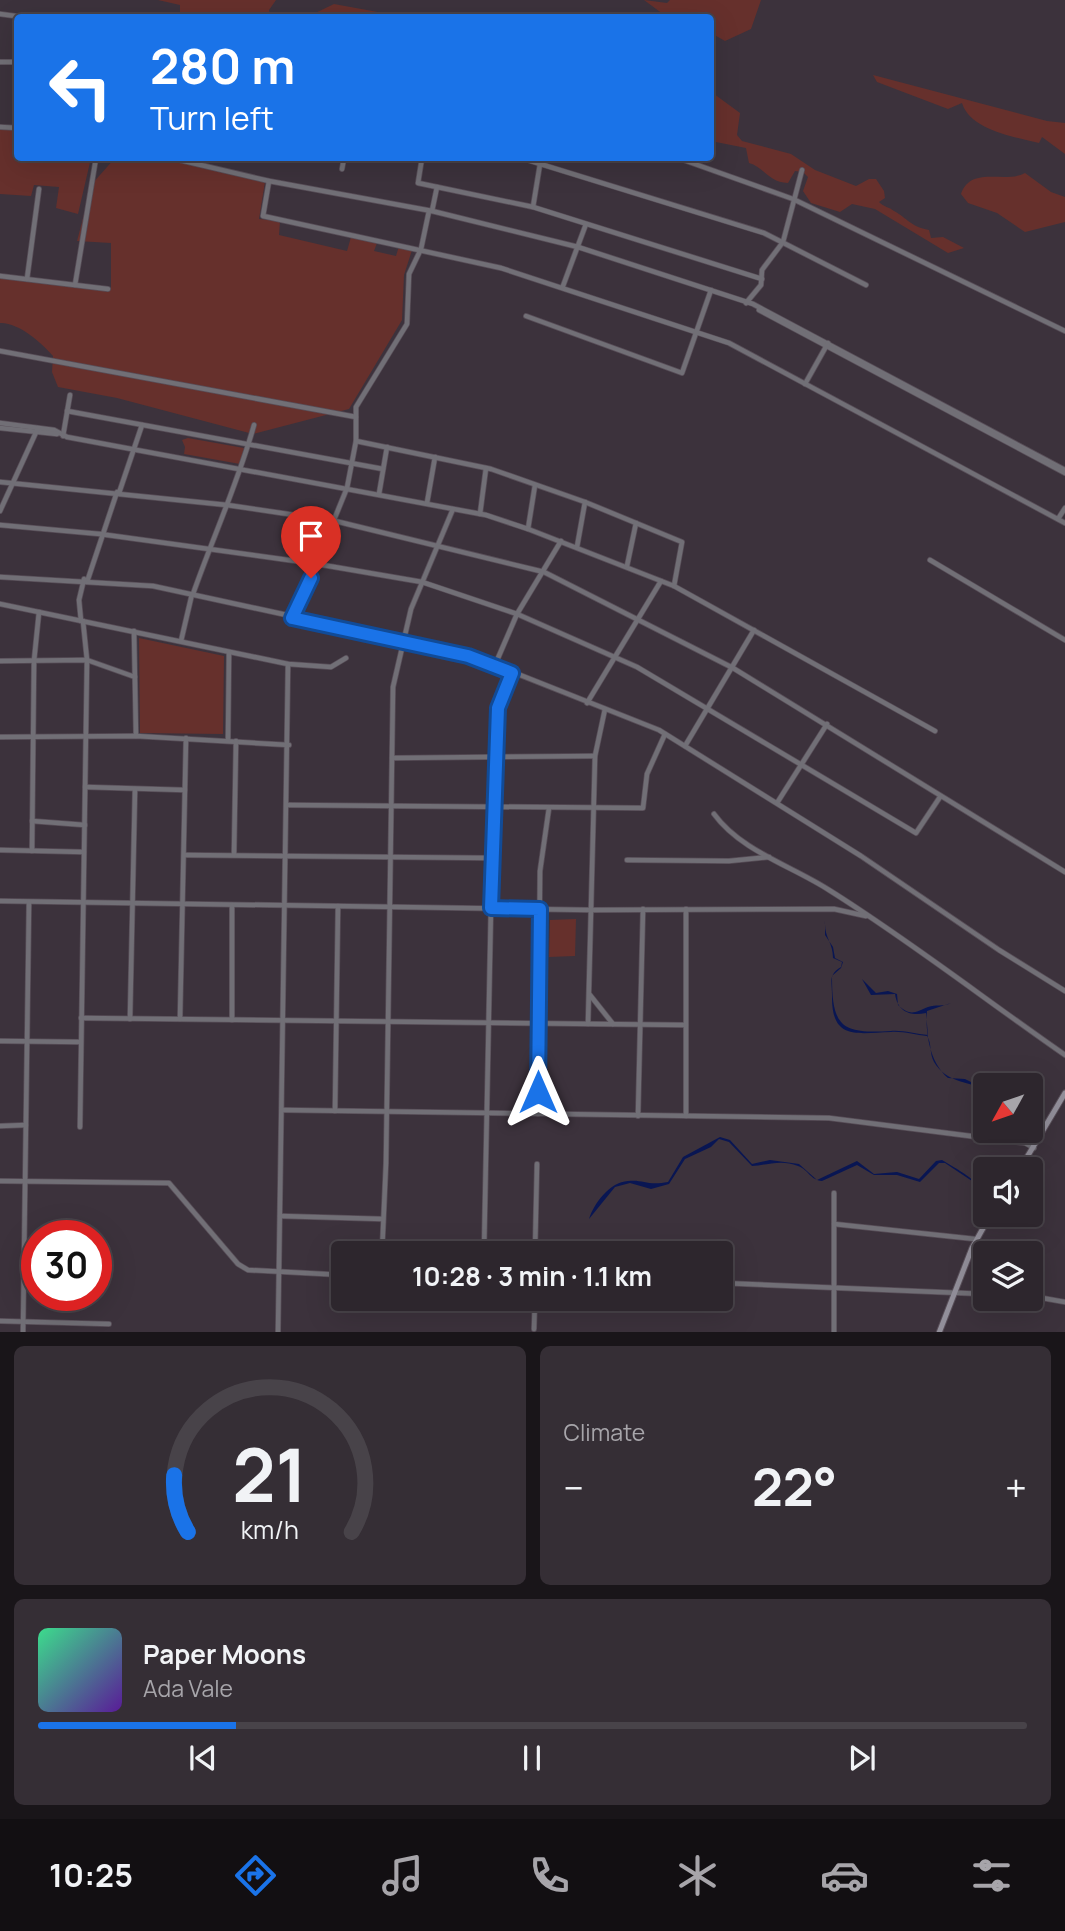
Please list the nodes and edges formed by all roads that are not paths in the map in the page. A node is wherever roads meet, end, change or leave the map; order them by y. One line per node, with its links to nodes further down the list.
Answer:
1 (96, 161): 23 (street)
2 (185, 161): 10 (street)
3 (343, 161): 8 (street)
4 (422, 161): 11 (street)
5 (541, 161): 14 (street)
6 (547, 161): 17 (street)
7 (686, 161): 13 (street)
8 (341, 169)
9 (802, 170): 13 (street)
10 (269, 181): 15 (street); 19 (street)
11 (437, 187): 14 (street); 15 (street)
12 (39, 189): 21 (street)
13 (793, 199): 17 (street); 30 (street)
14 (533, 207): 16 (street)
15 (430, 211): 18 (street); 19 (street)
16 (586, 224): 18 (street); 22 (street)
17 (783, 242): 22 (street); 24 (street)
18 (578, 247): 25 (street); 27 (street)
19 (421, 248): 25 (street); 37 (street)
20 (0, 276): 21 (street)
21 (27, 279): 23 (street)
22 (762, 279): 28 (street)
23 (75, 285): 26 (street)
24 (866, 285)
25 (563, 286): 31 (street)
26 (108, 289)
27 (711, 290): 28 (street); 31 (street)
28 (748, 304): 32 (street)
29 (526, 316): 31 (street)
30 (1065, 331)
31 (698, 332): 34 (street)
32 (827, 344): 34 (street); 52 (street)
33 (0, 351): 37 (street)
34 (804, 383): 66 (street)
35 (70, 395): 36 (street)
36 (67, 411): 39 (street); 42 (street)
37 (356, 417): 43 (street)
38 (0, 425): 41 (street)
39 (142, 425): 44 (street); 46 (street)
40 (254, 425): 44 (street)
41 (37, 430): 42 (street); 54 (street)
42 (60, 435): 46 (street)
43 (356, 441): 45 (street); 48 (street)
44 (248, 445): 48 (street); 49 (street)
45 (387, 447): 47 (street); 51 (street)
46 (135, 449): 49 (street); 57 (street)
47 (435, 457): 50 (street); 60 (street)
48 (352, 464): 51 (street); 56 (street)
49 (242, 468): 56 (street); 61 (street)
50 (486, 468): 55 (street); 65 (street)
51 (383, 469): 58 (street)
52 (1065, 471)
53 (0, 482): 54 (street)
54 (12, 484): 57 (street); 64 (street)
55 (535, 485): 59 (street); 71 (street)
56 (347, 488): 58 (street); 67 (street)
57 (118, 492): 61 (street); 72 (street)
58 (379, 494): 60 (street)
59 (585, 502): 68 (street); 75 (street)
60 (427, 503): 62 (street)
61 (227, 505): 67 (street); 76 (street)
62 (453, 508): 65 (street); 74 (street)
63 (1065, 508): 66 (street)
64 (0, 511)
65 (480, 513): 71 (street)
66 (1058, 519): 69 (street)
67 (335, 521): 74 (street); 78 (street)
68 (636, 523): 79 (street); 85 (street)
69 (1065, 523)
70 (0, 525): 72 (street)
71 (528, 529): 73 (street)
72 (100, 534): 76 (street); 82 (street)
73 (561, 541): 75 (street); 80 (street)
74 (437, 546): 80 (street); 84 (street)
75 (576, 547): 79 (street)
76 (209, 549): 78 (street); 86 (street)
77 (930, 560): 96 (street)
78 (317, 564): 84 (street); 90 (street)
79 (627, 566): 83 (street)
80 (544, 572): 89 (street); 91 (street)
81 (0, 577): 82 (street)
82 (86, 579): 86 (street); 92 (street)
83 (661, 581): 85 (street); 91 (street)
84 (422, 582): 89 (street); 95 (street)
85 (674, 586): 93 (street)
86 (193, 594): 90 (street); 97 (street)
87 (0, 604): 88 (street)
88 (39, 612): 92 (street); 103 (street)
89 (517, 614): 99 (street); 105 (street)
90 (292, 618): 95 (street)
91 (638, 620): 99 (street); 106 (street)
92 (82, 621): 94 (street); 102 (street)
93 (754, 630): 106 (street); 115 (street)
94 (134, 631): 97 (street); 109 (street)
95 (402, 640): 105 (street); 128 (street)
96 (1065, 640)
97 (181, 641): 98 (street)
98 (229, 652): 104 (street); 122 (street)
99 (615, 657): 110 (street); 113 (street)
100 (346, 658): 104 (street)
101 (0, 660): 103 (street)
102 (87, 660): 103 (street); 109 (street); 118 (street)
103 (34, 661): 117 (street)
104 (288, 664): 124 (street)
105 (495, 665): 107 (street)
106 (733, 668): 113 (street); 114 (street)
107 (505, 669): 108 (street); 111 (street)
108 (512, 673): 110 (street); 111 (street)
109 (135, 677): 119 (street)
110 (587, 703): 112 (street)
111 (499, 705): 126 (street)
112 (605, 709): 116 (street); 127 (street)
113 (707, 709): 125 (street); 129 (street)
114 (827, 724): 129 (street); 133 (street)
115 (935, 731)
116 (665, 734): 125 (street); 139 (street)
117 (33, 736): 118 (street); 120 (street); 141 (street)
118 (86, 736): 119 (street); 130 (street)
119 (136, 736): 121 (street)
120 (0, 737)
121 (186, 738): 122 (street); 132 (street)
122 (228, 740): 123 (street)
123 (236, 740): 124 (street); 147 (street)
124 (289, 745): 135 (street)
125 (685, 746): 134 (street)
126 (494, 757): 127 (street); 128 (street); 137 (street)
127 (595, 757): 139 (street)
128 (392, 758): 136 (street)
129 (802, 765): 133 (street); 134 (street)
130 (85, 787): 131 (street); 142 (street)
131 (135, 789): 132 (street); 157 (street)
132 (185, 790): 146 (street)
133 (940, 797): 153 (street)
134 (777, 803): 169 (street)
135 (288, 805): 136 (street); 148 (street)
136 (391, 807): 137 (street); 149 (street)
137 (493, 808): 138 (street); 151 (street)
138 (549, 808): 139 (street); 164 (street)
139 (594, 808): 167 (street)
140 (715, 814): 150 (street)
141 (32, 821): 142 (street); 144 (street)
142 (85, 825): 145 (street)
143 (0, 850): 144 (street)
144 (32, 851): 145 (street)
145 (84, 852): 156 (street)
146 (184, 855): 147 (street); 158 (street)
147 (234, 855): 148 (street)
148 (286, 856): 149 (street); 160 (street)
149 (391, 857): 151 (street); 162 (street)
150 (770, 857): 152 (street); 168 (street)
151 (492, 858): 163 (street)
152 (627, 860)
153 (1065, 872)
154 (0, 901): 155 (street)
155 (29, 902): 156 (street); 185 (street)
156 (82, 902): 157 (street); 171 (street)
157 (134, 903): 158 (street); 172 (street)
158 (183, 904): 159 (street); 173 (street)
159 (232, 905): 160 (street); 174 (street)
160 (286, 906): 161 (street); 175 (street)
161 (338, 906): 162 (street); 176 (street)
162 (390, 907): 163 (street); 177 (street)
163 (491, 908): 164 (street); 178 (street)
164 (540, 909): 167 (street); 179 (street)
165 (643, 909): 166 (street); 167 (street); 182 (street)
166 (687, 909): 168 (street); 183 (street)
167 (591, 910): 170 (street)
168 (866, 916): 187 (street)
169 (1065, 991)
170 (589, 994): 180 (street); 181 (street)
171 (81, 1018): 172 (street); 186 (street)
172 (130, 1019): 173 (street)
173 (180, 1019): 174 (street)
174 (232, 1020): 175 (street)
175 (284, 1020): 176 (street); 189 (street)
176 (336, 1021): 177 (street); 190 (street)
177 (388, 1022): 178 (street); 191 (street)
178 (488, 1023): 179 (street); 192 (street)
179 (539, 1024): 180 (street); 193 (street)
180 (588, 1024): 181 (street)
181 (613, 1025): 182 (street)
182 (640, 1025): 183 (street); 194 (street)
183 (686, 1025): 195 (street)
184 (0, 1041): 185 (street)
185 (27, 1041): 186 (street); 196 (street)
186 (81, 1042): 198 (street)
187 (1065, 1055)
188 (1065, 1093): 199 (main road)
189 (282, 1111): 190 (street); 205 (street)
190 (335, 1111): 191 (street)
191 (386, 1112): 192 (street); 206 (street)
192 (486, 1113): 193 (street); 211 (street)
193 (538, 1114): 194 (street)
194 (638, 1116): 195 (street)
195 (686, 1116): 199 (street)
196 (26, 1125): 197 (street); 203 (street)
197 (0, 1126)
198 (80, 1127)
199 (1034, 1148): 200 (main road)
200 (1028, 1157)
201 (537, 1164): 212 (street)
202 (0, 1181): 203 (street)
203 (25, 1182): 213 (street); 223 (street)
204 (834, 1193): 207 (street)
205 (280, 1216): 206 (street); 213 (street)
206 (383, 1219): 210 (street)
207 (834, 1224): 209 (street); 216 (street)
208 (983, 1227): 209 (main road)
209 (975, 1239): 217 (main road)
210 (382, 1241)
211 (484, 1241)
212 (536, 1241)
213 (279, 1273): 214 (street); 227 (street)
214 (331, 1275)
215 (733, 1283): 216 (street)
216 (834, 1286): 217 (street); 228 (street)
217 (954, 1293): 218 (street); 229 (main road)
218 (973, 1294)
219 (1043, 1298): 220 (street)
220 (1065, 1302)
221 (535, 1311): 225 (street)
222 (0, 1321): 223 (street)
223 (23, 1322): 224 (street); 226 (street)
224 (109, 1324)
225 (534, 1329)
226 (23, 1332)
227 (278, 1332)
228 (834, 1332)
229 (939, 1332)

